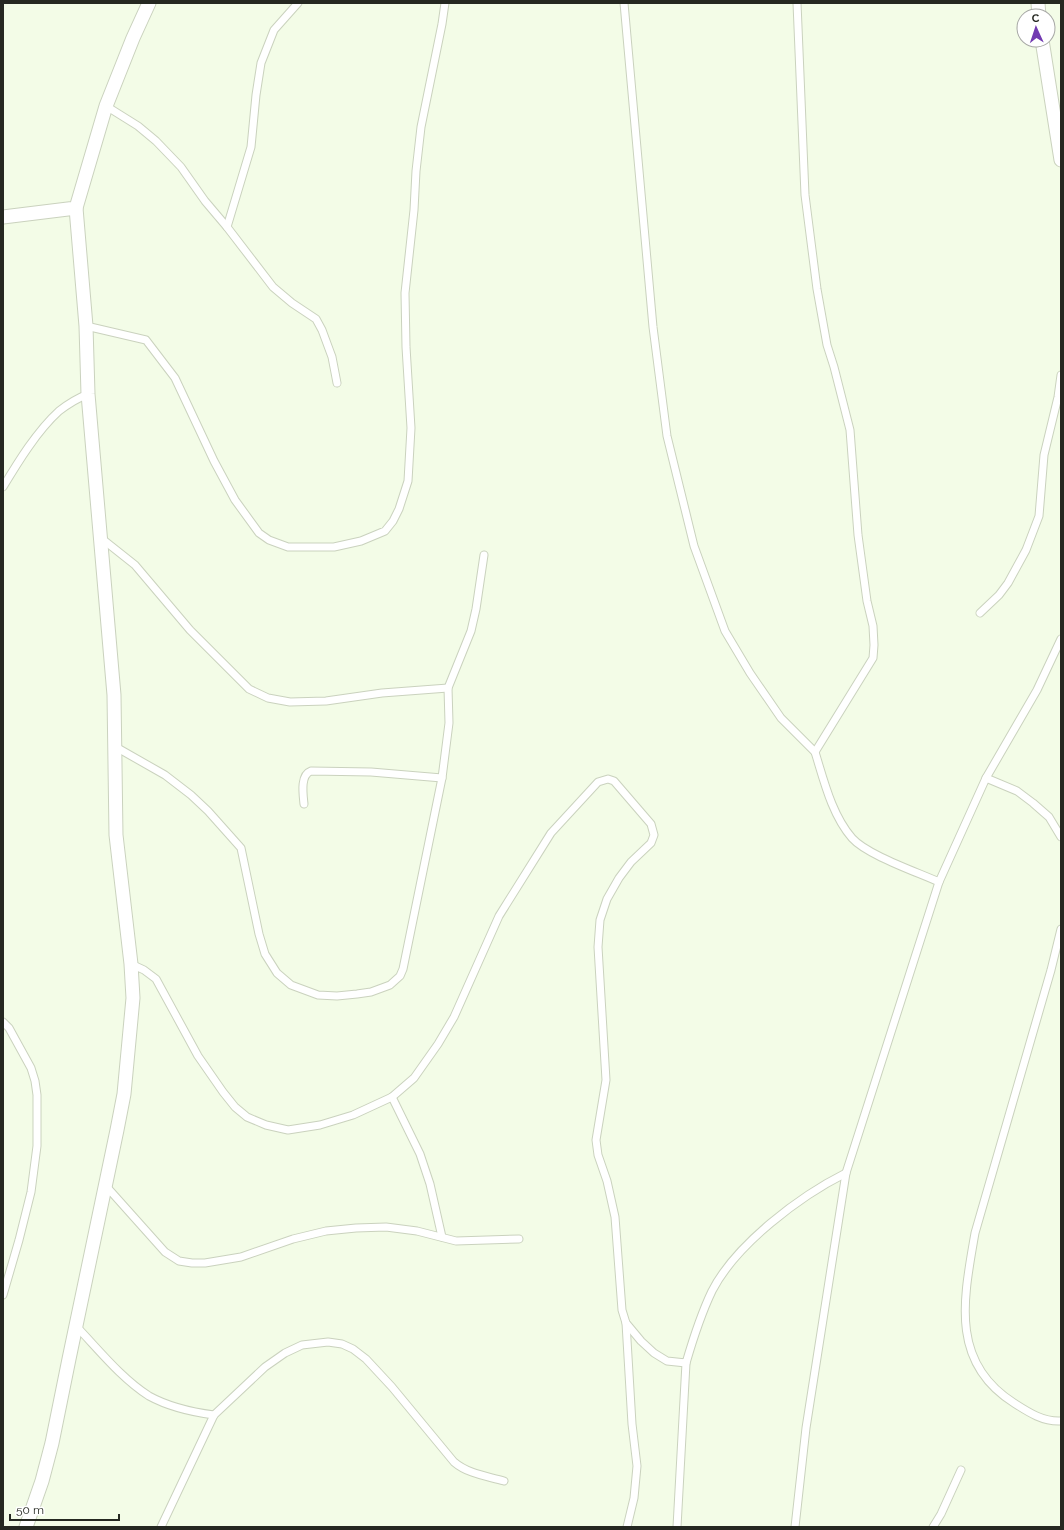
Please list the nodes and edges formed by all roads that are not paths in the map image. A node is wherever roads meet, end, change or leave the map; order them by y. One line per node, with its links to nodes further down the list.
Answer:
1 (149, 3): 7 (street)
2 (298, 3): 11 (lane)
3 (445, 3): 12 (lane)
4 (624, 3): 23 (lane)
5 (797, 3): 23 (lane)
6 (1043, 48): 8 (street)
7 (106, 106): 9 (street); 11 (lane)
8 (1061, 160)
9 (76, 208): 10 (street); 12 (street)
10 (3, 217)
11 (227, 227): 14 (lane)
12 (86, 326): 15 (street)
13 (1061, 376): 19 (lane)
14 (337, 383)
15 (88, 394): 16 (lane); 17 (street)
16 (3, 487)
17 (101, 538): 21 (lane); 22 (street)
18 (484, 555): 21 (lane)
19 (980, 614)
20 (1061, 640): 25 (lane)
21 (448, 688): 24 (lane)
22 (114, 746): 24 (lane); 30 (street)
23 (814, 752): 28 (lane)
24 (442, 778): 26 (lane)
25 (986, 778): 27 (lane); 28 (lane)
26 (304, 804)
27 (1061, 837)
28 (939, 882): 33 (lane)
29 (1061, 929): 42 (lane)
30 (131, 964): 32 (lane); 34 (street)
31 (3, 1022): 37 (lane)
32 (392, 1097): 35 (lane); 38 (lane)
33 (846, 1173): 40 (lane); 49 (lane)
34 (106, 1186): 35 (lane); 39 (street)
35 (442, 1237): 36 (lane)
36 (519, 1239)
37 (3, 1295)
38 (626, 1323): 40 (lane); 47 (lane)
39 (76, 1326): 41 (lane); 45 (street)
40 (686, 1363): 48 (lane)
41 (214, 1415): 44 (lane); 46 (lane)
42 (1061, 1421)
43 (961, 1470): 50 (lane)
44 (504, 1481)
45 (26, 1527)
46 (161, 1527)
47 (627, 1527)
48 (676, 1527)
49 (795, 1527)
50 (933, 1527)

